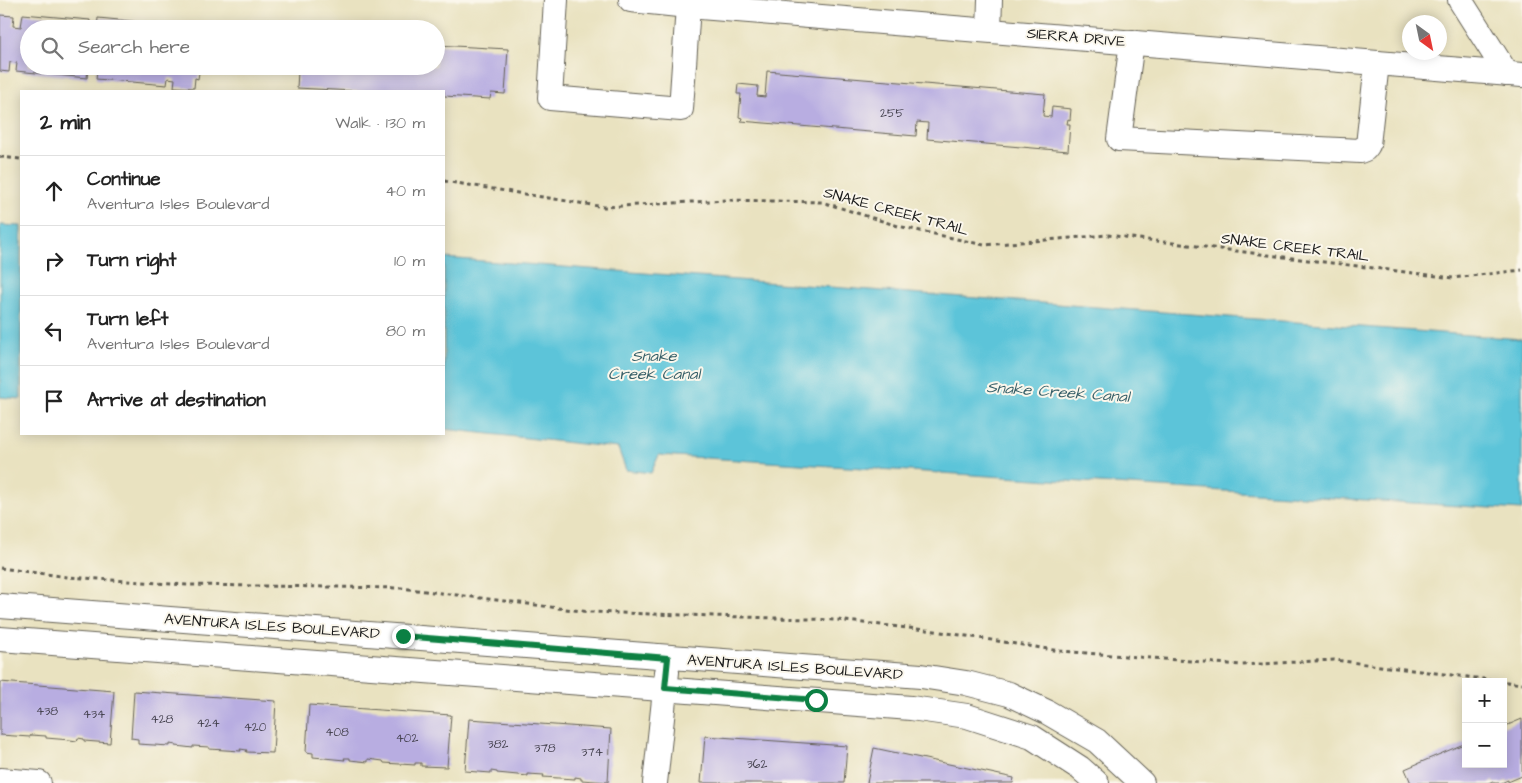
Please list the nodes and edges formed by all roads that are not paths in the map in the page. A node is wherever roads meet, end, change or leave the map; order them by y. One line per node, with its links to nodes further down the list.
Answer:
1 (556, 0): 5 (street)
2 (631, 0): 5 (street, SIERRA DRIVE)
3 (990, 0): 6 (street)
4 (1460, 0): 9 (street)
5 (688, 6): 6 (street, SIERRA DRIVE)
6 (989, 30): 7 (street, SIERRA DRIVE)
7 (1132, 42): 8 (street, SIERRA DRIVE); 8 (street)
8 (1377, 63): 9 (street, SIERRA DRIVE)
9 (1515, 75)
10 (0, 606): 12 (street, AVENTURA ISLES BOULEVARD)
11 (0, 638): 13 (street, AVENTURA ISLES BOULEVARD)
12 (668, 658): 13 (street); 18 (street, AVENTURA ISLES BOULEVARD)
13 (665, 688): 16 (street); 17 (street, AVENTURA ISLES BOULEVARD)
14 (0, 780): 15 (street)
15 (39, 783)
16 (655, 783)
17 (1097, 783)
18 (1142, 783)

